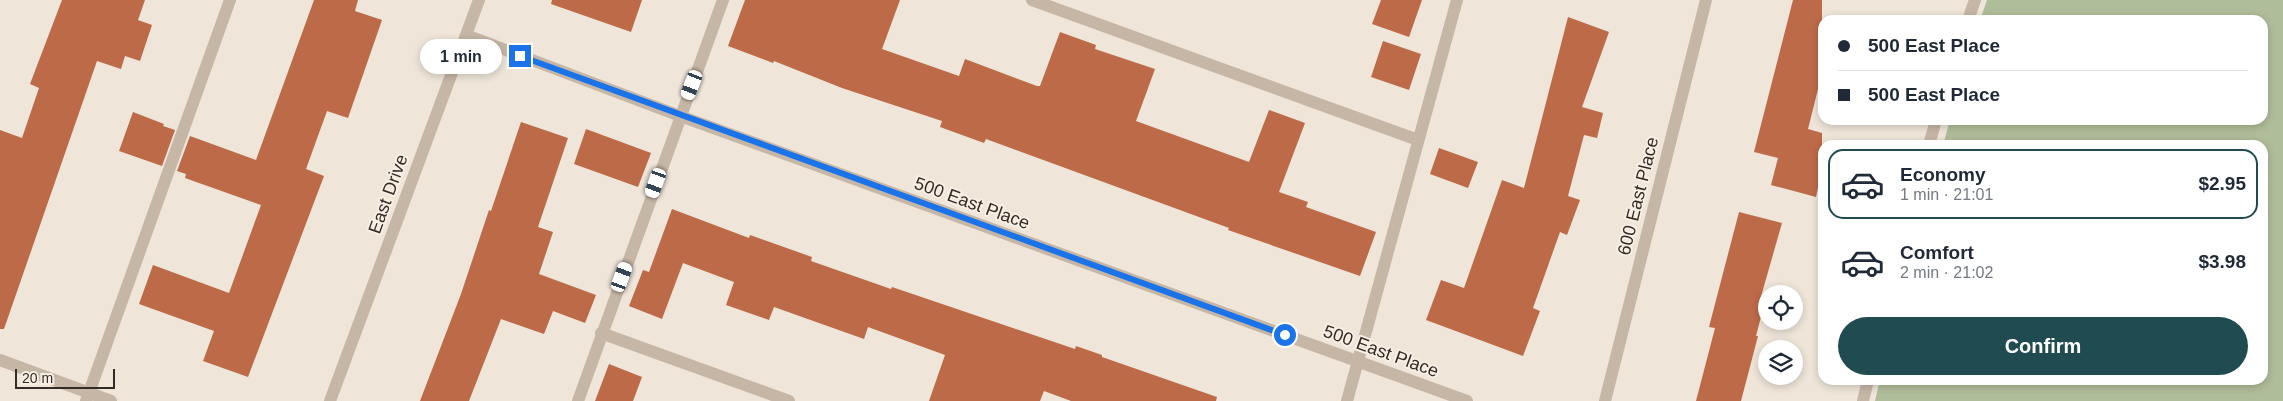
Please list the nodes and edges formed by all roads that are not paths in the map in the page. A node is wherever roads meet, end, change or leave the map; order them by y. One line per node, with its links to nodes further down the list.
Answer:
1 (230, 0): 18 (street)
2 (479, 0): 9 (street, East Drive)
3 (723, 0): 10 (street)
4 (1032, 0): 12 (street)
5 (1457, 0): 12 (street)
6 (1975, 0): 8 (street)
7 (1703, 1): 25 (street, 600 East Place)
8 (1970, 15)
9 (466, 35): 10 (street, 500 East Place); 20 (street, East Drive)
10 (680, 116): 14 (street); 16 (street, 500 East Place)
11 (1935, 125): 13 (street)
12 (1418, 140): 16 (street)
13 (1930, 140)
14 (601, 333): 21 (street); 22 (street)
15 (0, 360): 18 (street)
16 (1358, 361): 23 (street); 24 (street, 500 East Place)
17 (1867, 385): 26 (street)
18 (87, 397): 19 (street)
19 (111, 401)
20 (330, 401)
21 (578, 401)
22 (789, 401)
23 (1348, 401)
24 (1467, 401)
25 (1604, 401)
26 (1863, 401)

